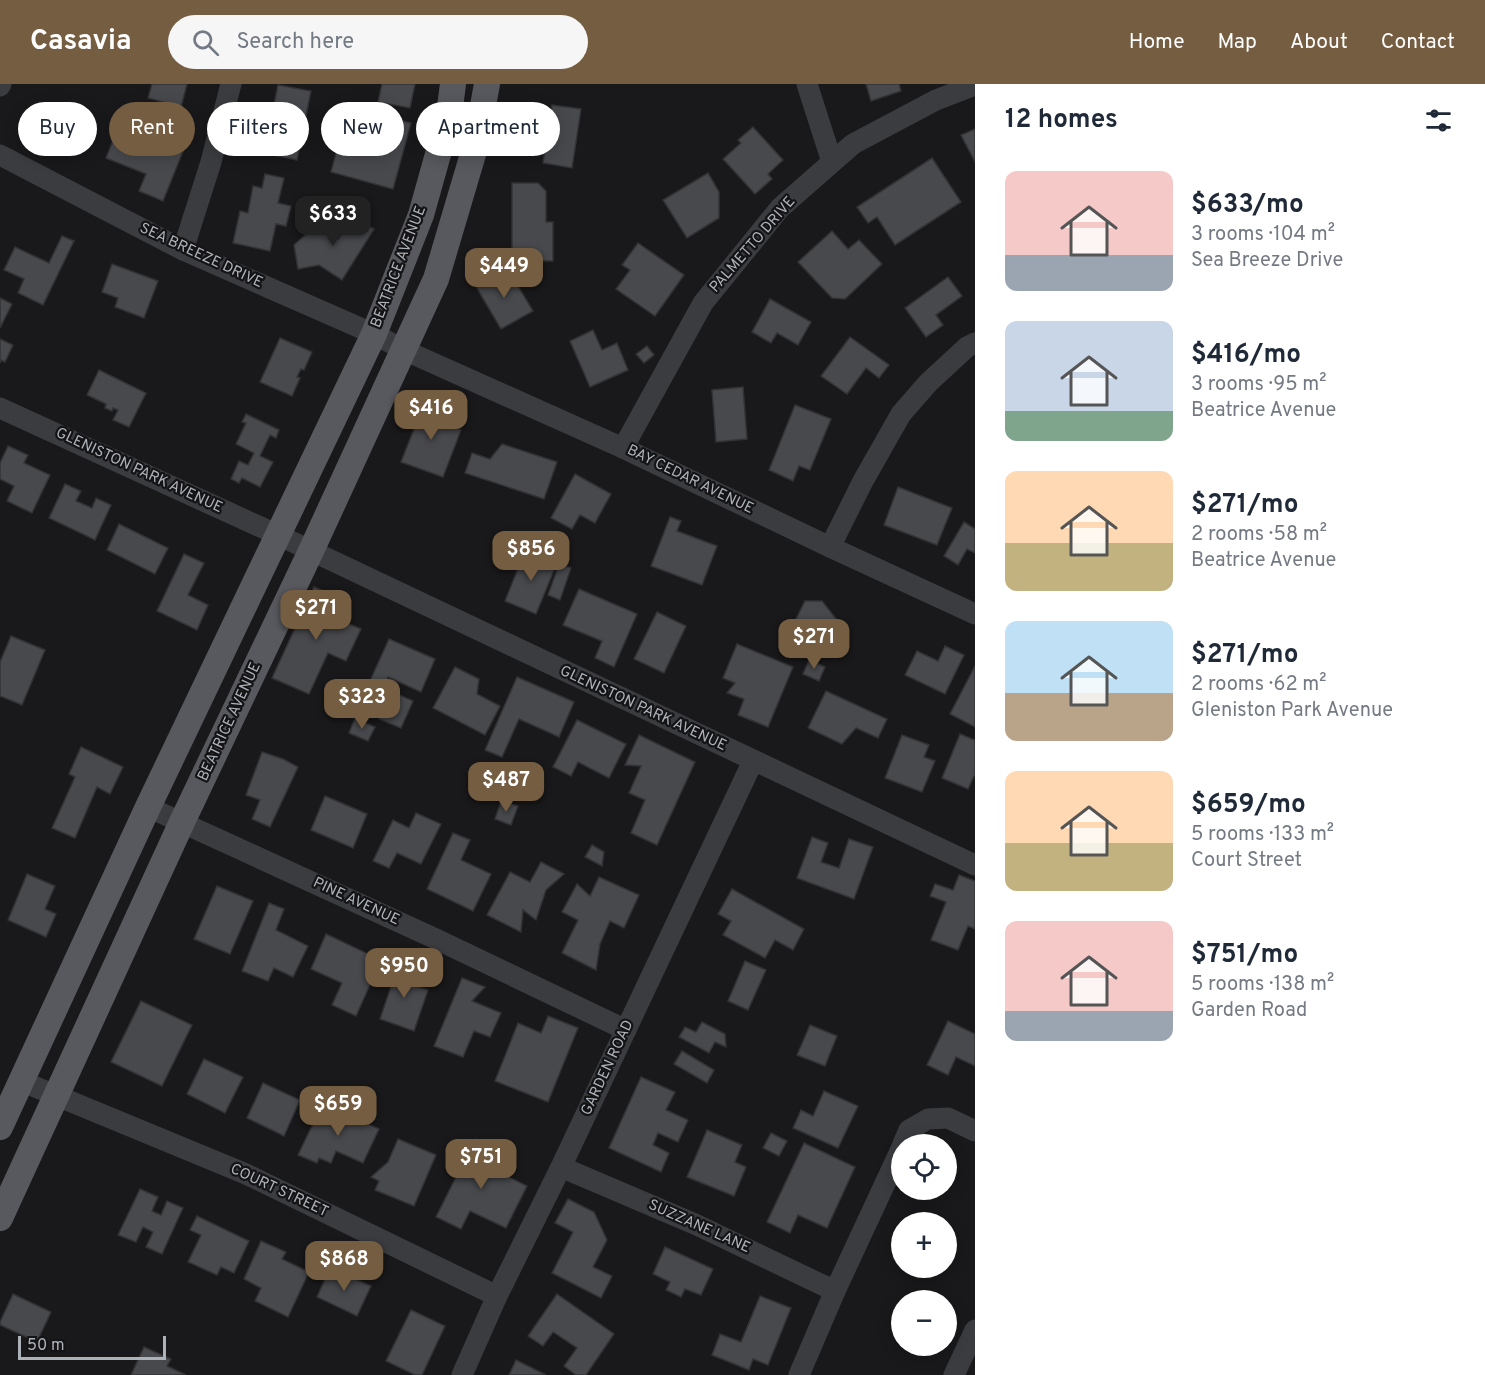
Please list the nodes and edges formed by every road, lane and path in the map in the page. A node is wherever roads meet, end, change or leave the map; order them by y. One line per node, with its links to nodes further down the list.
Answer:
1 (231, 84): 8 (street)
2 (453, 84): 9 (main road, BEATRICE AVENUE)
3 (488, 84): 11 (main road, BEATRICE AVENUE)
4 (807, 84): 7 (street)
5 (975, 85): 7 (street, PALMETTO DRIVE)
6 (0, 155): 8 (street, SEA BREEZE DRIVE)
7 (832, 162): 13 (street, PALMETTO DRIVE)
8 (183, 250): 9 (street, SEA BREEZE DRIVE)
9 (374, 334): 11 (street, SEA BREEZE DRIVE); 14 (main road, BEATRICE AVENUE)
10 (975, 343): 15 (street)
11 (404, 350): 13 (street, BAY CEDAR AVENUE); 16 (main road, BEATRICE AVENUE)
12 (0, 408): 14 (street, GLENISTON PARK AVENUE)
13 (623, 448): 15 (street, BAY CEDAR AVENUE)
14 (278, 535): 16 (street, GLENISTON PARK AVENUE); 19 (main road, BEATRICE AVENUE)
15 (830, 547): 17 (street, BAY CEDAR AVENUE)
16 (311, 551): 18 (street, GLENISTON PARK AVENUE); 20 (main road, BEATRICE AVENUE)
17 (975, 614)
18 (753, 761): 21 (street, GLENISTON PARK AVENUE); 22 (street, GARDEN ROAD)
19 (148, 807): 20 (street, PINE AVENUE); 23 (main road, BEATRICE AVENUE)
20 (183, 822): 22 (street, PINE AVENUE); 24 (main road, BEATRICE AVENUE)
21 (975, 865)
22 (626, 1030): 28 (street, GARDEN ROAD)
23 (21, 1082): 24 (street, COURT STREET); 25 (main road, BEATRICE AVENUE)
24 (57, 1096): 30 (main road, BEATRICE AVENUE); 32 (street, COURT STREET)
25 (0, 1127)
26 (975, 1131): 27 (street)
27 (907, 1134)
28 (561, 1167): 31 (street, SUZZANE LANE); 32 (street, GARDEN ROAD)
29 (891, 1170): 31 (street)
30 (0, 1218)
31 (835, 1291): 35 (street)
32 (497, 1296): 34 (street, GARDEN ROAD)
33 (975, 1330): 36 (street)
34 (462, 1375)
35 (799, 1375)
36 (954, 1375)

